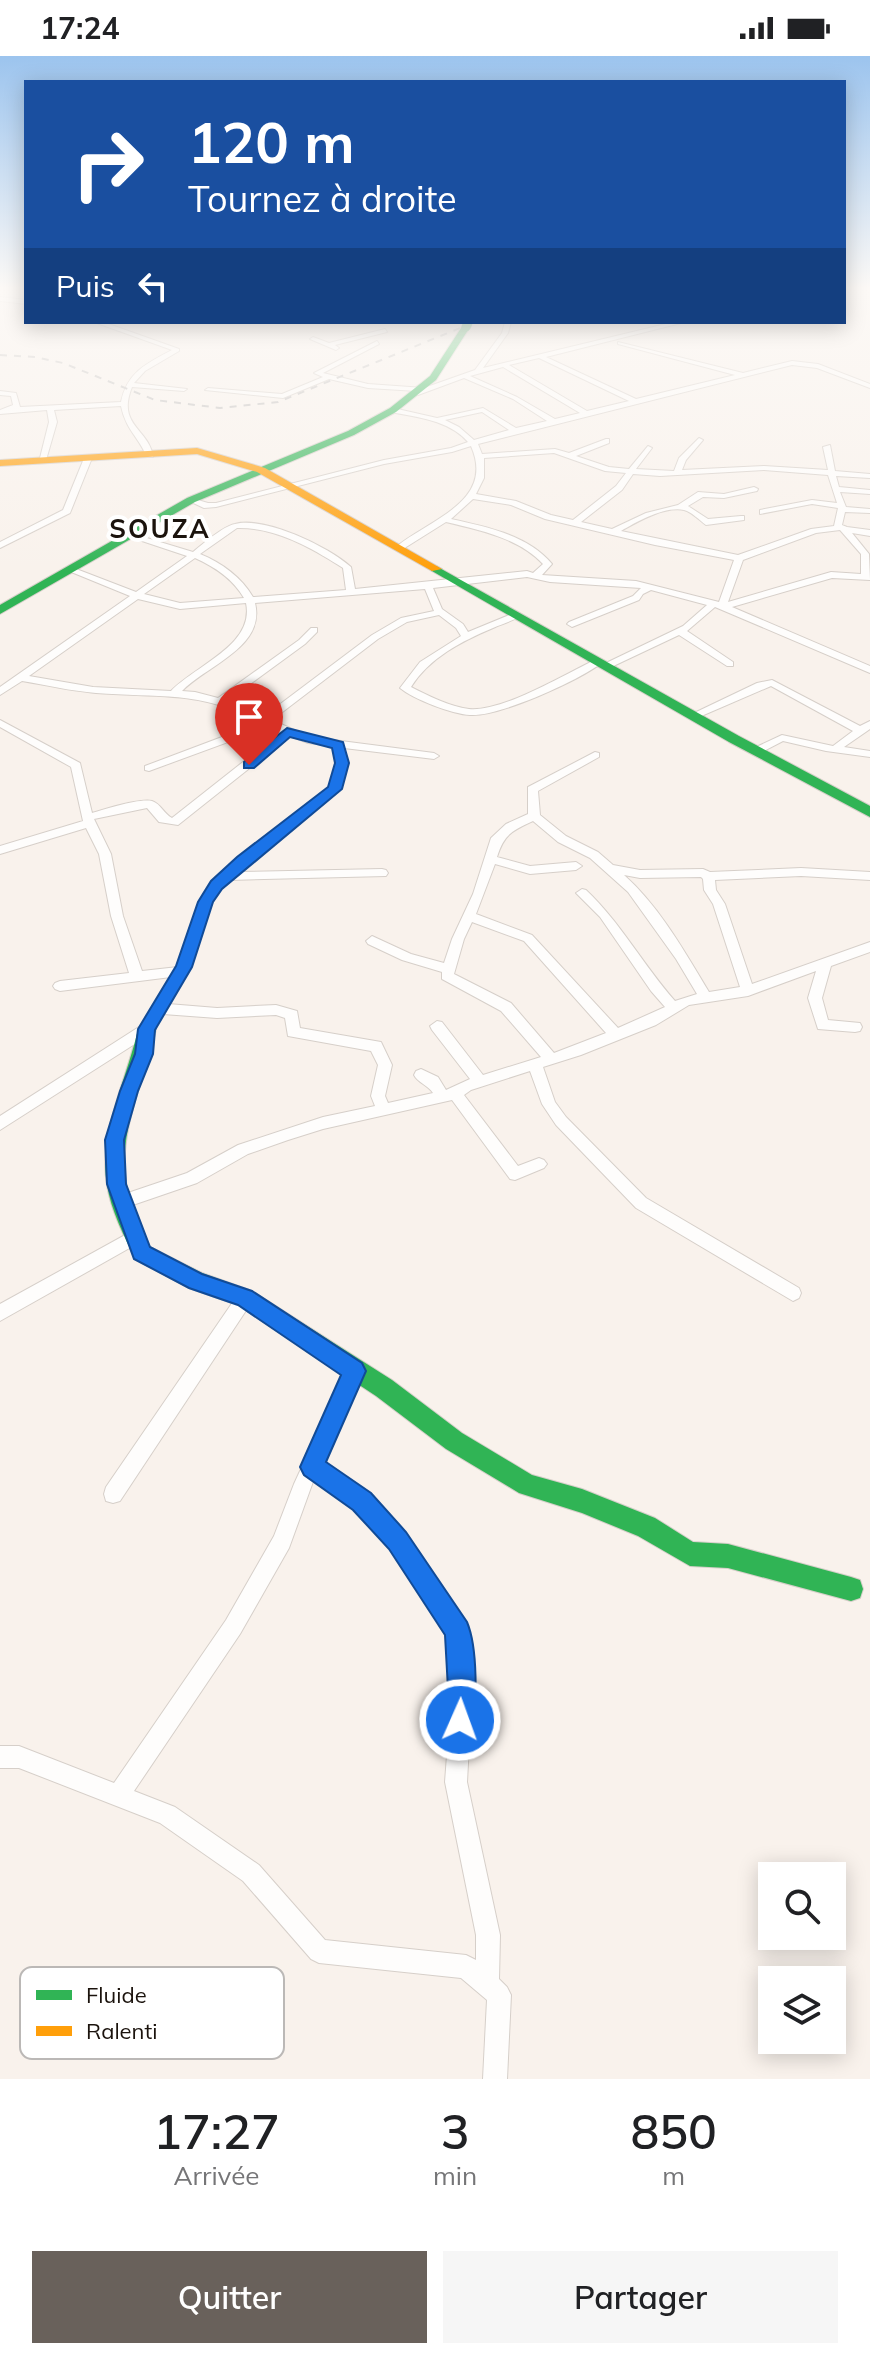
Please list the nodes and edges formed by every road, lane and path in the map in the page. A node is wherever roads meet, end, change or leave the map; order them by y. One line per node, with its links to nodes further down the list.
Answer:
1 (313, 383): 11 (street)
2 (348, 383): 12 (street)
3 (426, 383): 12 (main road)
4 (443, 383): 12 (street)
5 (482, 383): 22 (street)
6 (535, 383): 20 (street)
7 (597, 383): 14 (street)
8 (704, 383): 14 (street)
9 (128, 385): 10 (street); 15 (street)
10 (184, 389)
11 (208, 390)
12 (420, 391): 18 (main road)
13 (0, 393): 17 (street)
14 (637, 402): 20 (street)
15 (124, 404): 16 (street); 29 (street)
16 (50, 407): 17 (street); 33 (street)
17 (12, 410): 19 (street)
18 (393, 410): 21 (street); 35 (main road)
19 (0, 412)
20 (589, 415): 22 (street)
21 (436, 420): 23 (street); 25 (street)
22 (555, 422): 23 (street)
23 (516, 431): 25 (street)
24 (699, 440): 37 (street)
25 (474, 441): 30 (street); 41 (street)
26 (606, 441): 31 (street)
27 (827, 447): 38 (street)
28 (648, 448): 36 (street)
29 (150, 455): 32 (main road); 35 (main road)
30 (480, 456): 31 (street); 45 (street)
31 (568, 456): 36 (street)
32 (88, 458): 33 (main road); 58 (street)
33 (42, 460): 34 (main road)
34 (0, 463)
35 (261, 470): 41 (main road); 46 (main road)
36 (631, 472): 37 (street); 53 (street)
37 (678, 472): 40 (street)
38 (832, 472): 39 (street); 40 (street); 43 (street)
39 (870, 476)
40 (708, 483): 42 (street); 47 (street)
41 (290, 486): 46 (street); 59 (main road)
42 (754, 489)
43 (835, 489): 44 (street); 48 (street)
44 (870, 492)
45 (471, 496): 52 (street); 53 (street)
46 (191, 500): 57 (main road)
47 (681, 507): 51 (street); 55 (street)
48 (842, 507): 49 (street); 50 (street); 54 (street)
49 (870, 511)
50 (763, 512)
51 (741, 518)
52 (442, 519): 59 (street); 64 (street)
53 (575, 523): 55 (street)
54 (843, 528): 56 (street); 60 (street); 62 (street)
55 (614, 532): 62 (street)
56 (870, 533)
57 (130, 534): 61 (street); 63 (main road)
58 (0, 545)
59 (400, 547): 66 (main road)
60 (867, 554): 65 (street)
61 (191, 556): 69 (street); 70 (street); 71 (street)
62 (739, 558): 72 (street)
63 (68, 569): 70 (street); 73 (main road)
64 (536, 575): 66 (street); 68 (street)
65 (868, 576): 72 (street)
66 (460, 582): 67 (street); 75 (main road)
67 (428, 586): 69 (street); 74 (street)
68 (651, 587): 72 (street); 76 (street)
69 (351, 593): 71 (street)
70 (139, 596): 71 (street); 83 (street)
71 (250, 601): 85 (street)
72 (717, 605): 78 (street); 82 (street)
73 (0, 610)
74 (441, 612): 79 (street); 89 (street)
75 (517, 615): 79 (street); 80 (main road)
76 (572, 624)
77 (314, 630): 86 (street)
78 (680, 631): 80 (street); 81 (street)
79 (466, 637): 80 (street)
80 (602, 664): 87 (main road)
81 (730, 664)
82 (870, 670)
83 (21, 678): 84 (street); 85 (street)
84 (0, 692)
85 (175, 693): 86 (street)
86 (220, 702): 89 (street)
87 (695, 715): 90 (street); 94 (main road)
88 (0, 723): 101 (street)
89 (265, 723): 91 (street); 98 (street)
90 (865, 727): 93 (street)
91 (287, 733): 92 (street); 101 (street)
92 (338, 745): 97 (street); 107 (street)
93 (835, 749): 94 (street); 95 (street)
94 (756, 751): 99 (main road)
95 (870, 754)
96 (595, 755): 100 (street)
97 (434, 756)
98 (149, 768)
99 (870, 812)
100 (534, 816): 103 (street); 105 (street)
101 (91, 820): 102 (street); 117 (street)
102 (0, 850)
103 (491, 859): 104 (street); 111 (street)
104 (576, 866)
105 (613, 869): 108 (street); 120 (street)
106 (382, 873): 107 (street)
107 (225, 876): 116 (street)
108 (707, 876): 109 (street); 119 (street)
109 (870, 876)
110 (582, 893): 121 (street)
111 (468, 916): 115 (street); 126 (street)
112 (372, 941): 115 (street)
113 (870, 947): 114 (street)
114 (825, 964): 119 (street); 124 (street)
115 (449, 969): 127 (street)
116 (182, 971): 117 (street); 122 (street)
117 (137, 976): 118 (street)
118 (60, 986)
119 (748, 991): 120 (street)
120 (706, 999): 121 (street)
121 (674, 1008): 126 (street)
122 (161, 1009): 125 (street); 132 (street)
123 (437, 1026): 130 (street)
124 (855, 1027)
125 (147, 1029): 133 (street); 135 (main road)
126 (616, 1035): 127 (street)
127 (551, 1059): 128 (street)
128 (535, 1065): 130 (street); 137 (street)
129 (421, 1075): 131 (street)
130 (480, 1082): 131 (street)
131 (449, 1095): 132 (street); 134 (street)
132 (383, 1109): 135 (street)
133 (0, 1124)
134 (539, 1164)
135 (124, 1201): 136 (main road)
136 (136, 1236): 138 (main road); 139 (street)
137 (793, 1293)
138 (245, 1298): 140 (main road); 142 (street)
139 (0, 1313)
140 (355, 1371): 141 (street); 143 (main road)
141 (312, 1467): 145 (street); 146 (street)
142 (113, 1494)
143 (851, 1589)
144 (0, 1757): 145 (street)
145 (118, 1796): 146 (street)
146 (487, 1985): 147 (street)
147 (495, 2079)

